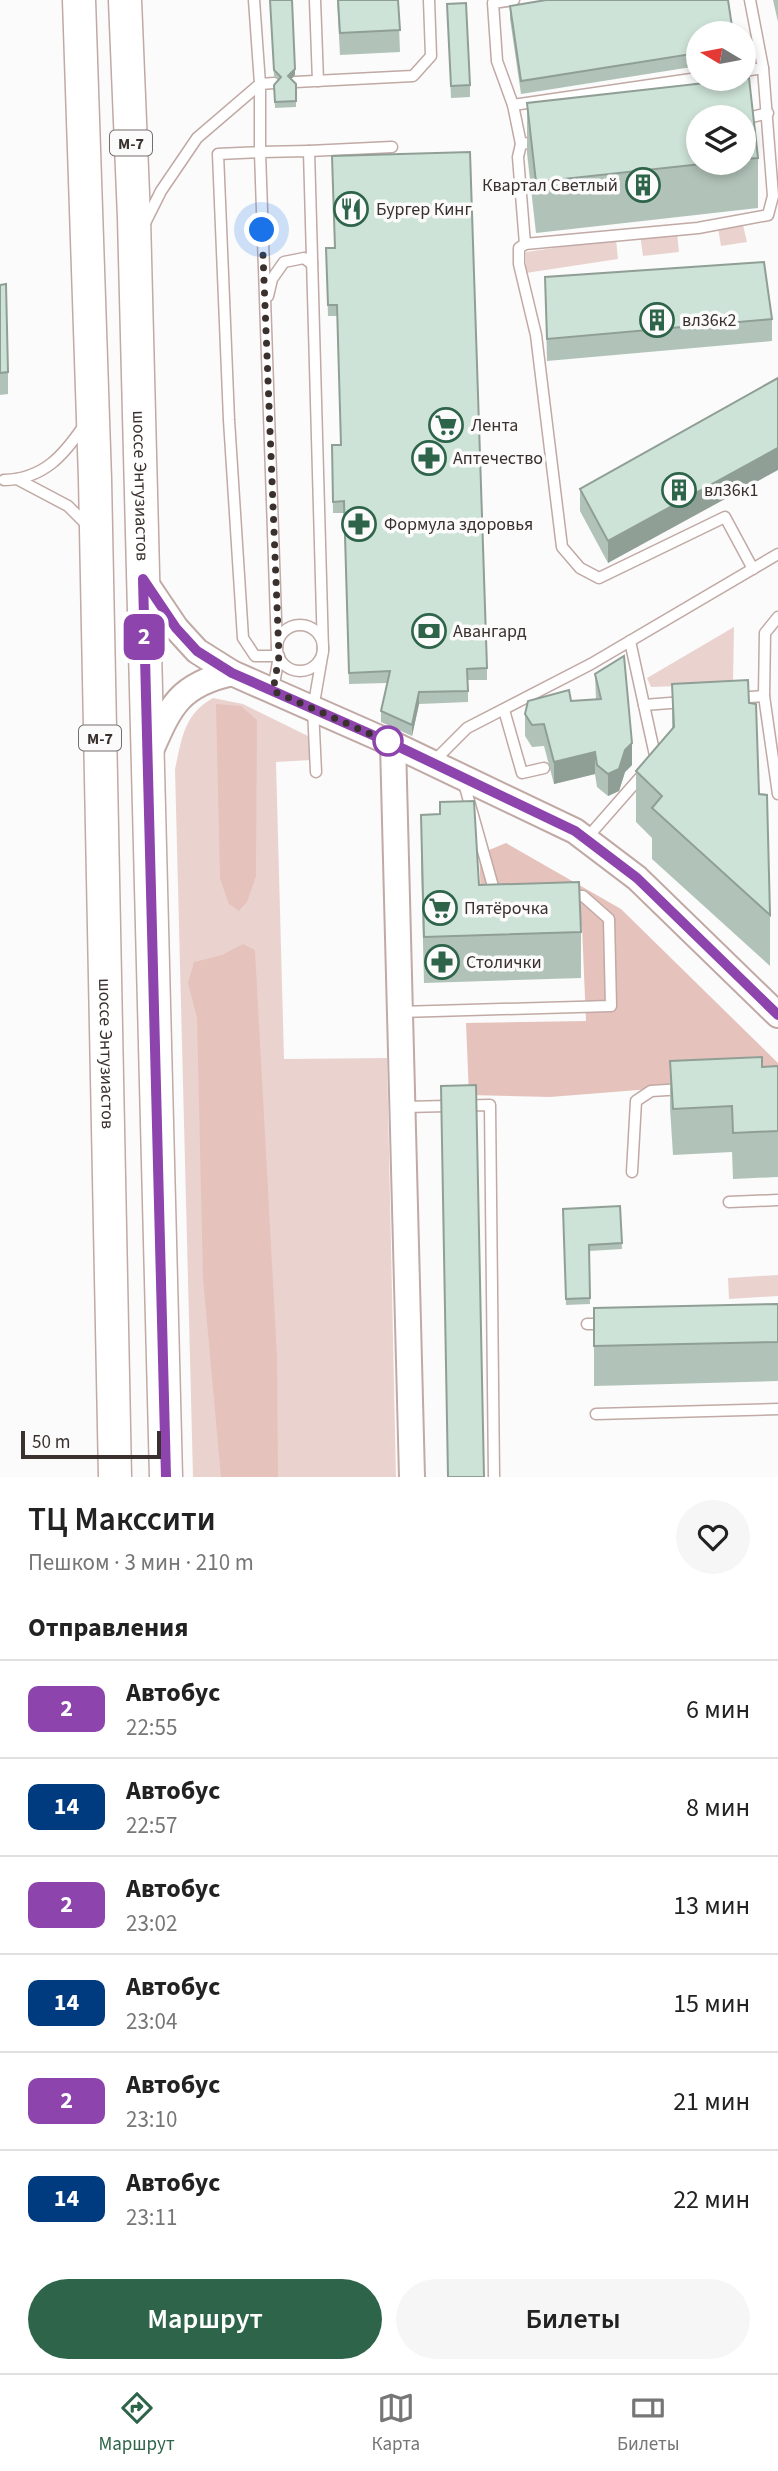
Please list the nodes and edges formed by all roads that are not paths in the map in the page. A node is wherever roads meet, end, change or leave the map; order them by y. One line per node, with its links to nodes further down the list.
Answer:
1 (79, 0): 28 (highway, шоссе Энтузиастов / М-7)
2 (125, 0): 24 (highway, шоссе Энтузиастов / М-7)
3 (254, 0): 15 (lane)
4 (315, 0): 12 (lane)
5 (429, 0): 12 (lane)
6 (514, 0): 8 (lane)
7 (750, 0): 9 (lane)
8 (490, 1): 16 (lane)
9 (763, 68): 10 (lane); 17 (lane)
10 (756, 69)
11 (686, 80): 16 (lane)
12 (318, 81): 13 (lane)
13 (295, 82)
14 (274, 83): 15 (lane)
15 (260, 84): 23 (lane); 24 (lane)
16 (513, 105): 20 (lane)
17 (768, 113): 18 (lane); 25 (lane)
18 (756, 116)
19 (548, 141): 20 (lane)
20 (521, 144): 25 (lane)
21 (393, 147): 22 (lane)
22 (309, 150): 23 (lane); 26 (lane)
23 (260, 152): 27 (lane); 38 (lane)
24 (134, 244): 34 (highway, шоссе Энтузиастов / М-7)
25 (525, 244): 33 (lane)
26 (312, 264): 27 (lane); 37 (lane)
27 (265, 307): 38 (lane)
28 (93, 412): 30 (lane); 31 (highway, шоссе Энтузиастов / М-7)
29 (4, 480): 30 (lane)
30 (17, 480): 31 (lane)
31 (96, 534): 68 (highway, шоссе Энтузиастов / М-7)
32 (778, 554): 33 (lane)
33 (753, 569): 36 (lane)
34 (143, 579): 39 (street); 48 (highway, шоссе Энтузиастов / М-7)
35 (778, 617): 41 (lane)
36 (630, 641): 44 (lane); 46 (lane)
37 (323, 651): 38 (lane); 38 (lane); 45 (lane)
38 (278, 652): 40 (lane)
39 (232, 673): 40 (street); 48 (street)
40 (273, 691): 45 (street)
41 (764, 696): 42 (lane); 53 (lane)
42 (724, 699)
43 (698, 701): 44 (lane)
44 (644, 705): 54 (lane)
45 (313, 709): 47 (street); 51 (lane)
46 (504, 710): 49 (lane); 50 (lane)
47 (393, 744): 49 (street); 58 (street)
48 (146, 763): 69 (highway, шоссе Энтузиастов / М-7)
49 (433, 763): 52 (street)
50 (544, 768)
51 (316, 772)
52 (462, 777): 54 (street); 56 (lane)
53 (778, 791)
54 (586, 839): 57 (street)
55 (558, 897): 58 (lane)
56 (509, 898)
57 (775, 1008)
58 (400, 1012): 60 (street)
59 (689, 1089): 61 (lane)
60 (403, 1107): 70 (street); 71 (lane)
61 (632, 1172)
62 (778, 1200): 63 (lane)
63 (729, 1202)
64 (587, 1324): 65 (lane)
65 (614, 1324)
66 (778, 1409): 67 (lane)
67 (596, 1414)
68 (115, 1477)
69 (166, 1477)
70 (412, 1477)
71 (494, 1477)

